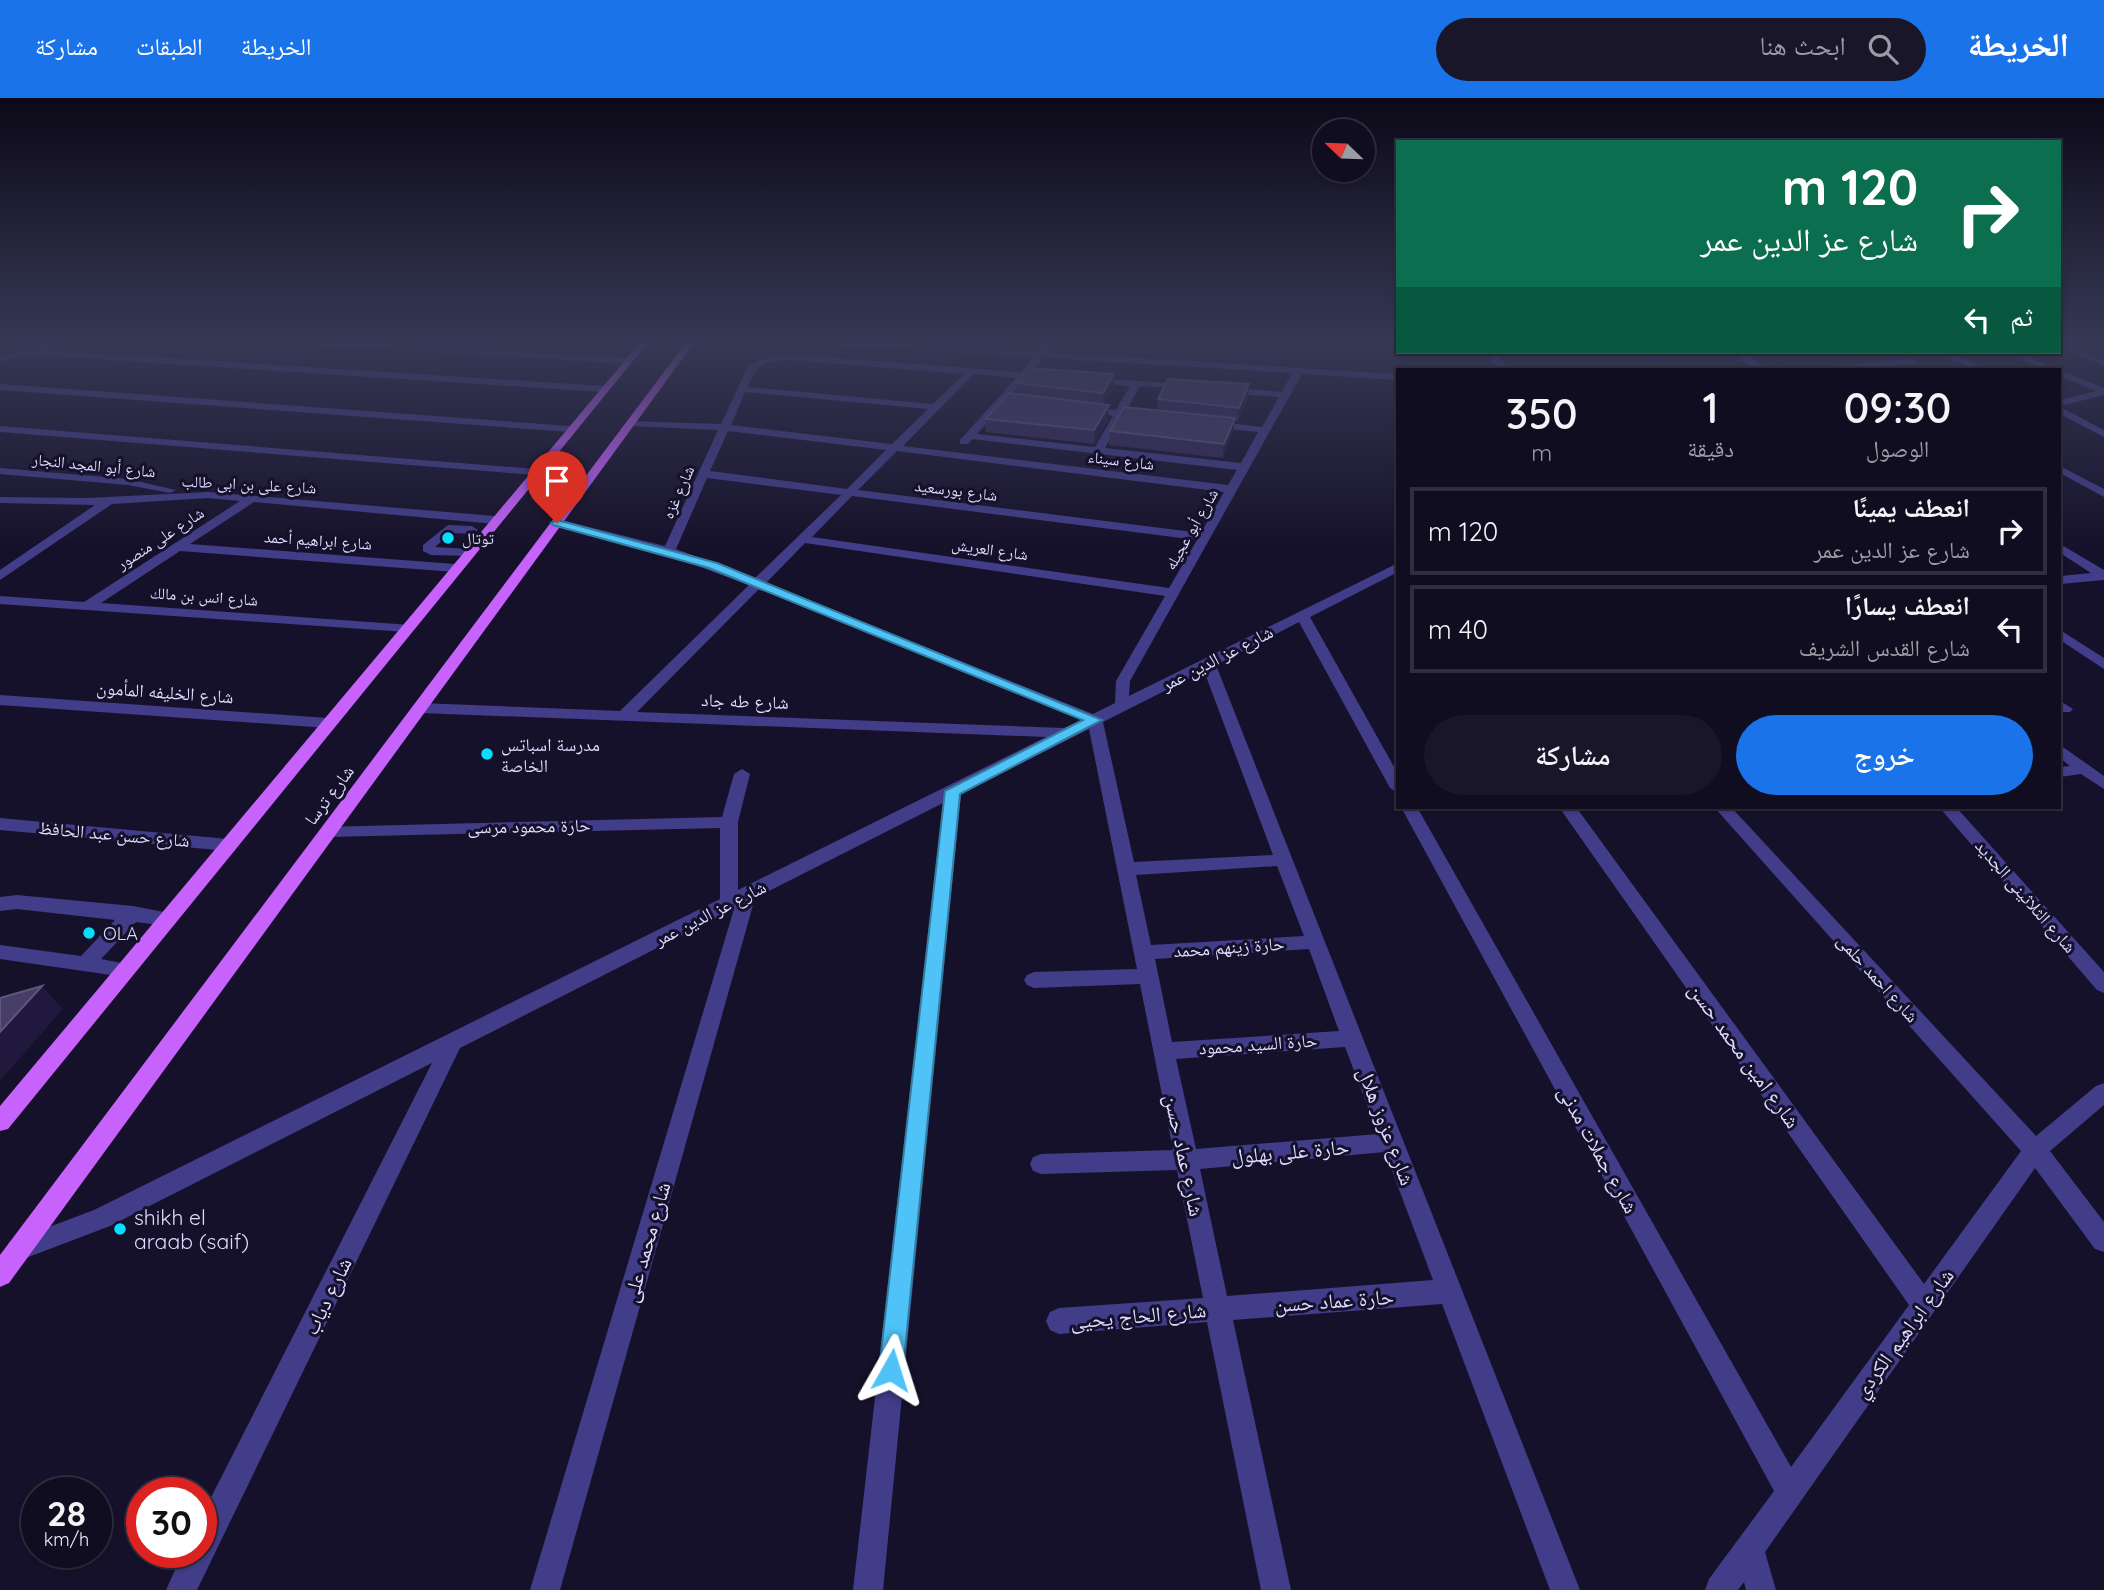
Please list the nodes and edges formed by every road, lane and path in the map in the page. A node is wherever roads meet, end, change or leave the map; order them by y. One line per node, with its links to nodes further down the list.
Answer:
1 (307, 410): 17 (street)
2 (586, 410): 17 (main road)
3 (641, 410): 14 (main road, شارع ترسا)
4 (732, 410): 15 (street, شارع غزه)
5 (932, 410): 21 (street)
6 (992, 410): 20 (street)
7 (1085, 410): 11 (street)
8 (1121, 410): 11 (street)
9 (1276, 410): 18 (street, شارع أبو عجيله)
10 (2061, 411): 19 (street)
11 (1119, 414): 12 (street); 22 (street)
12 (1159, 418)
13 (1199, 422): 18 (street)
14 (631, 424): 15 (street, شارع سيناء); 36 (main road, شارع ترسا)
15 (725, 427): 21 (street, شارع سيناء); 28 (street, شارع غزه)
16 (0, 429): 27 (street)
17 (570, 429): 27 (main road)
18 (1265, 430): 24 (street, شارع أبو عجيله)
19 (2104, 434)
20 (969, 436): 22 (street); 23 (street)
21 (894, 448): 23 (street, شارع سيناء); 30 (street)
22 (1098, 450): 24 (street)
23 (952, 455): 29 (street, شارع سيناء)
24 (1244, 467): 29 (street, شارع أبو عجيله)
25 (2061, 470): 31 (street)
26 (0, 471): 32 (street, شارع أبو المجد النجار)
27 (535, 472): 37 (main road)
28 (704, 474): 30 (street, شارع بورسعيد); 42 (street, شارع غزه)
29 (1231, 489): 38 (street, شارع أبو عجيله)
30 (849, 493): 38 (street, شارع بورسعيد); 39 (street)
31 (2104, 494)
32 (183, 495): 33 (street, شارع على بن ابى طالب); 35 (street, شارع على بن ابى طالب)
33 (253, 498): 37 (street, شارع على بن ابى طالب); 40 (street, شارع على منصور)
34 (0, 500): 35 (street, شارع على بن ابى طالب)
35 (108, 501): 46 (street)
36 (557, 523): 42 (street); 60 (main road, شارع ترسا)
37 (490, 526): 43 (main road); 43 (street)
38 (1204, 537): 50 (street, شارع أبو عجيله)
39 (802, 539): 49 (street); 50 (street, شارع العريش)
40 (178, 547): 44 (street, شارع ابراهيم أحمد); 52 (street, شارع على منصور)
41 (2061, 549): 47 (street)
42 (669, 551): 49 (street)
43 (468, 553): 44 (main road)
44 (455, 568): 54 (main road)
45 (1396, 569): 53 (street, شارع عز الدين عمر)
46 (0, 576)
47 (2104, 576): 48 (street)
48 (2061, 580)
49 (758, 583): 61 (street); 62 (street)
50 (1173, 593): 59 (street, شارع أبو عجيله)
51 (0, 600): 52 (street, شارع انس بن مالك)
52 (87, 606): 54 (street, شارع انس بن مالك)
53 (1302, 615): 56 (street, شارع عز الدين عمر); 69 (street)
54 (406, 628): 63 (main road)
55 (2061, 635): 57 (street)
56 (1208, 663): 59 (street, شارع عز الدين عمر); 80 (street, شارع عزوز هلال)
57 (2104, 665)
58 (0, 700): 63 (street, شارع الخليفه المأمون)
59 (1123, 706): 62 (street, شارع عز الدين عمر)
60 (420, 708): 61 (street, شارع طه جاد); 78 (main road, شارع ترسا)
61 (624, 716): 64 (street, شارع طه جاد)
62 (1095, 720): 64 (street, شارع عز الدين عمر); 81 (street, شارع عماد حسن)
63 (328, 723): 79 (main road)
64 (1069, 733): 71 (street, شارع عز الدين عمر)
65 (2061, 751): 66 (street)
66 (2085, 769): 67 (street); 70 (street)
67 (2061, 772)
68 (742, 774): 76 (street, شارع محمد على)
69 (1396, 784)
70 (2104, 784)
71 (953, 791): 82 (street, شارع عز الدين عمر); 116 (street)
72 (1410, 809): 110 (street, شارع جملات مدنى)
73 (1568, 809): 107 (street, شارع امين محمد حسن)
74 (1723, 809): 100 (street, شارع احمد حلمى)
75 (1949, 809): 93 (street, شارع الثلاثينى الجديد)
76 (729, 822): 78 (street, حارة محمود مرسى); 82 (street, شارع محمد على)
77 (0, 824): 79 (street, شارع حسن عبد الحافظ)
78 (329, 831): 104 (main road, شارع ترسا)
79 (228, 845): 85 (main road)
80 (1284, 860): 81 (street); 86 (street, شارع عزوز هلال)
81 (1126, 869): 88 (street, شارع عماد حسن)
82 (738, 899): 95 (street, شارع عز الدين عمر); 115 (street, شارع محمد على)
83 (0, 904): 84 (street)
84 (133, 913): 85 (street); 89 (street)
85 (167, 919): 90 (main road)
86 (1316, 942): 88 (street, حارة زينهم محمد); 94 (street, شارع عزوز هلال)
87 (0, 952): 89 (street)
88 (1143, 953): 91 (street, شارع عماد حسن)
89 (86, 963): 90 (street)
90 (125, 970): 98 (main road)
91 (1148, 976): 92 (street); 96 (street, شارع عماد حسن)
92 (1034, 980)
93 (2104, 985)
94 (1352, 1038): 96 (street, حارة السيد محمود); 99 (street, شارع عزوز هلال)
95 (452, 1043): 104 (street, شارع عز الدين عمر); 111 (street, شارع دياب)
96 (1163, 1051): 101 (street, شارع عماد حسن)
97 (2104, 1092): 100 (street, شارع ابراهيم الكردي)
98 (0, 1122)
99 (1393, 1142): 101 (street, حارة على بهلول); 106 (street, شارع عزوز هلال)
100 (2035, 1150): 103 (street, شارع احمد حلمى); 107 (street, شارع ابراهيم الكردي)
101 (1186, 1160): 102 (street, حارة على بهلول); 108 (street, شارع عماد حسن)
102 (1041, 1164)
103 (2104, 1241)
104 (18, 1250): 105 (main road, شارع ترسا)
105 (0, 1275)
106 (1450, 1291): 108 (street, حارة عماد حسن); 118 (street, شارع عزوز هلال)
107 (1923, 1303): 110 (street, شارع ابراهيم الكردي)
108 (1217, 1309): 109 (street, شارع الحاج يحيى); 117 (street, شارع عماد حسن)
109 (1059, 1321)
110 (1790, 1492): 112 (street, شارع ابراهيم الكردي)
111 (217, 1516)
112 (1749, 1549): 119 (street, شارع ابراهيم الكردي); 120 (street)
113 (191, 1568): 114 (street, شارع دياب)
114 (181, 1590)
115 (545, 1590)
116 (868, 1590)
117 (1276, 1590)
118 (1565, 1590)
119 (1720, 1590)
120 (1760, 1590)

